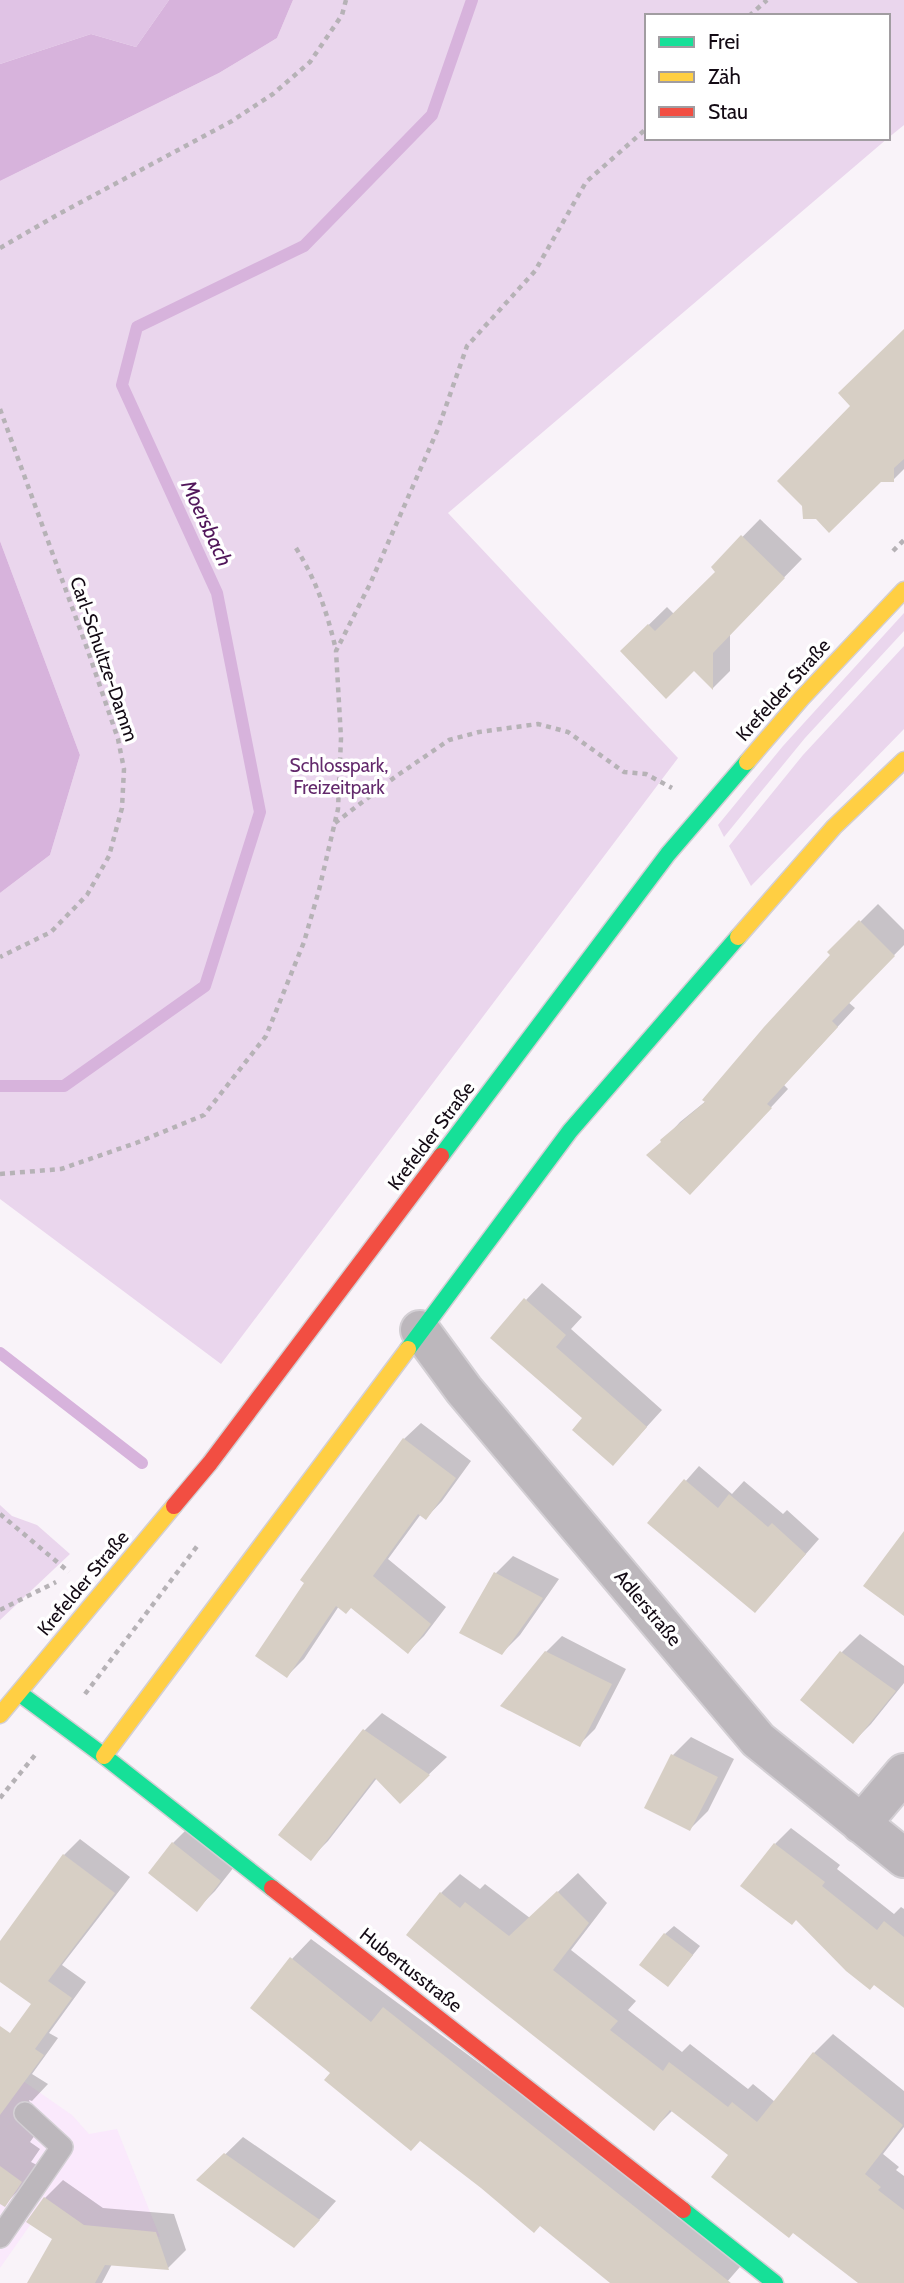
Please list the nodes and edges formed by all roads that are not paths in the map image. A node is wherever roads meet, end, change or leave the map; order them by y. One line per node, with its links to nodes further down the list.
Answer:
1 (904, 590): 4 (street, Krefelder Straße)
2 (904, 760): 3 (street)
3 (420, 1330): 6 (street); 8 (street, Adlerstraße)
4 (19, 1693): 5 (street, Krefelder Straße); 6 (street, Hubertusstraße)
5 (0, 1715)
6 (104, 1756): 12 (street, Hubertusstraße)
7 (904, 1773): 8 (street)
8 (861, 1824): 9 (street, Adlerstraße)
9 (904, 1858)
10 (25, 2113): 11 (lane)
11 (0, 2237)
12 (775, 2283)

